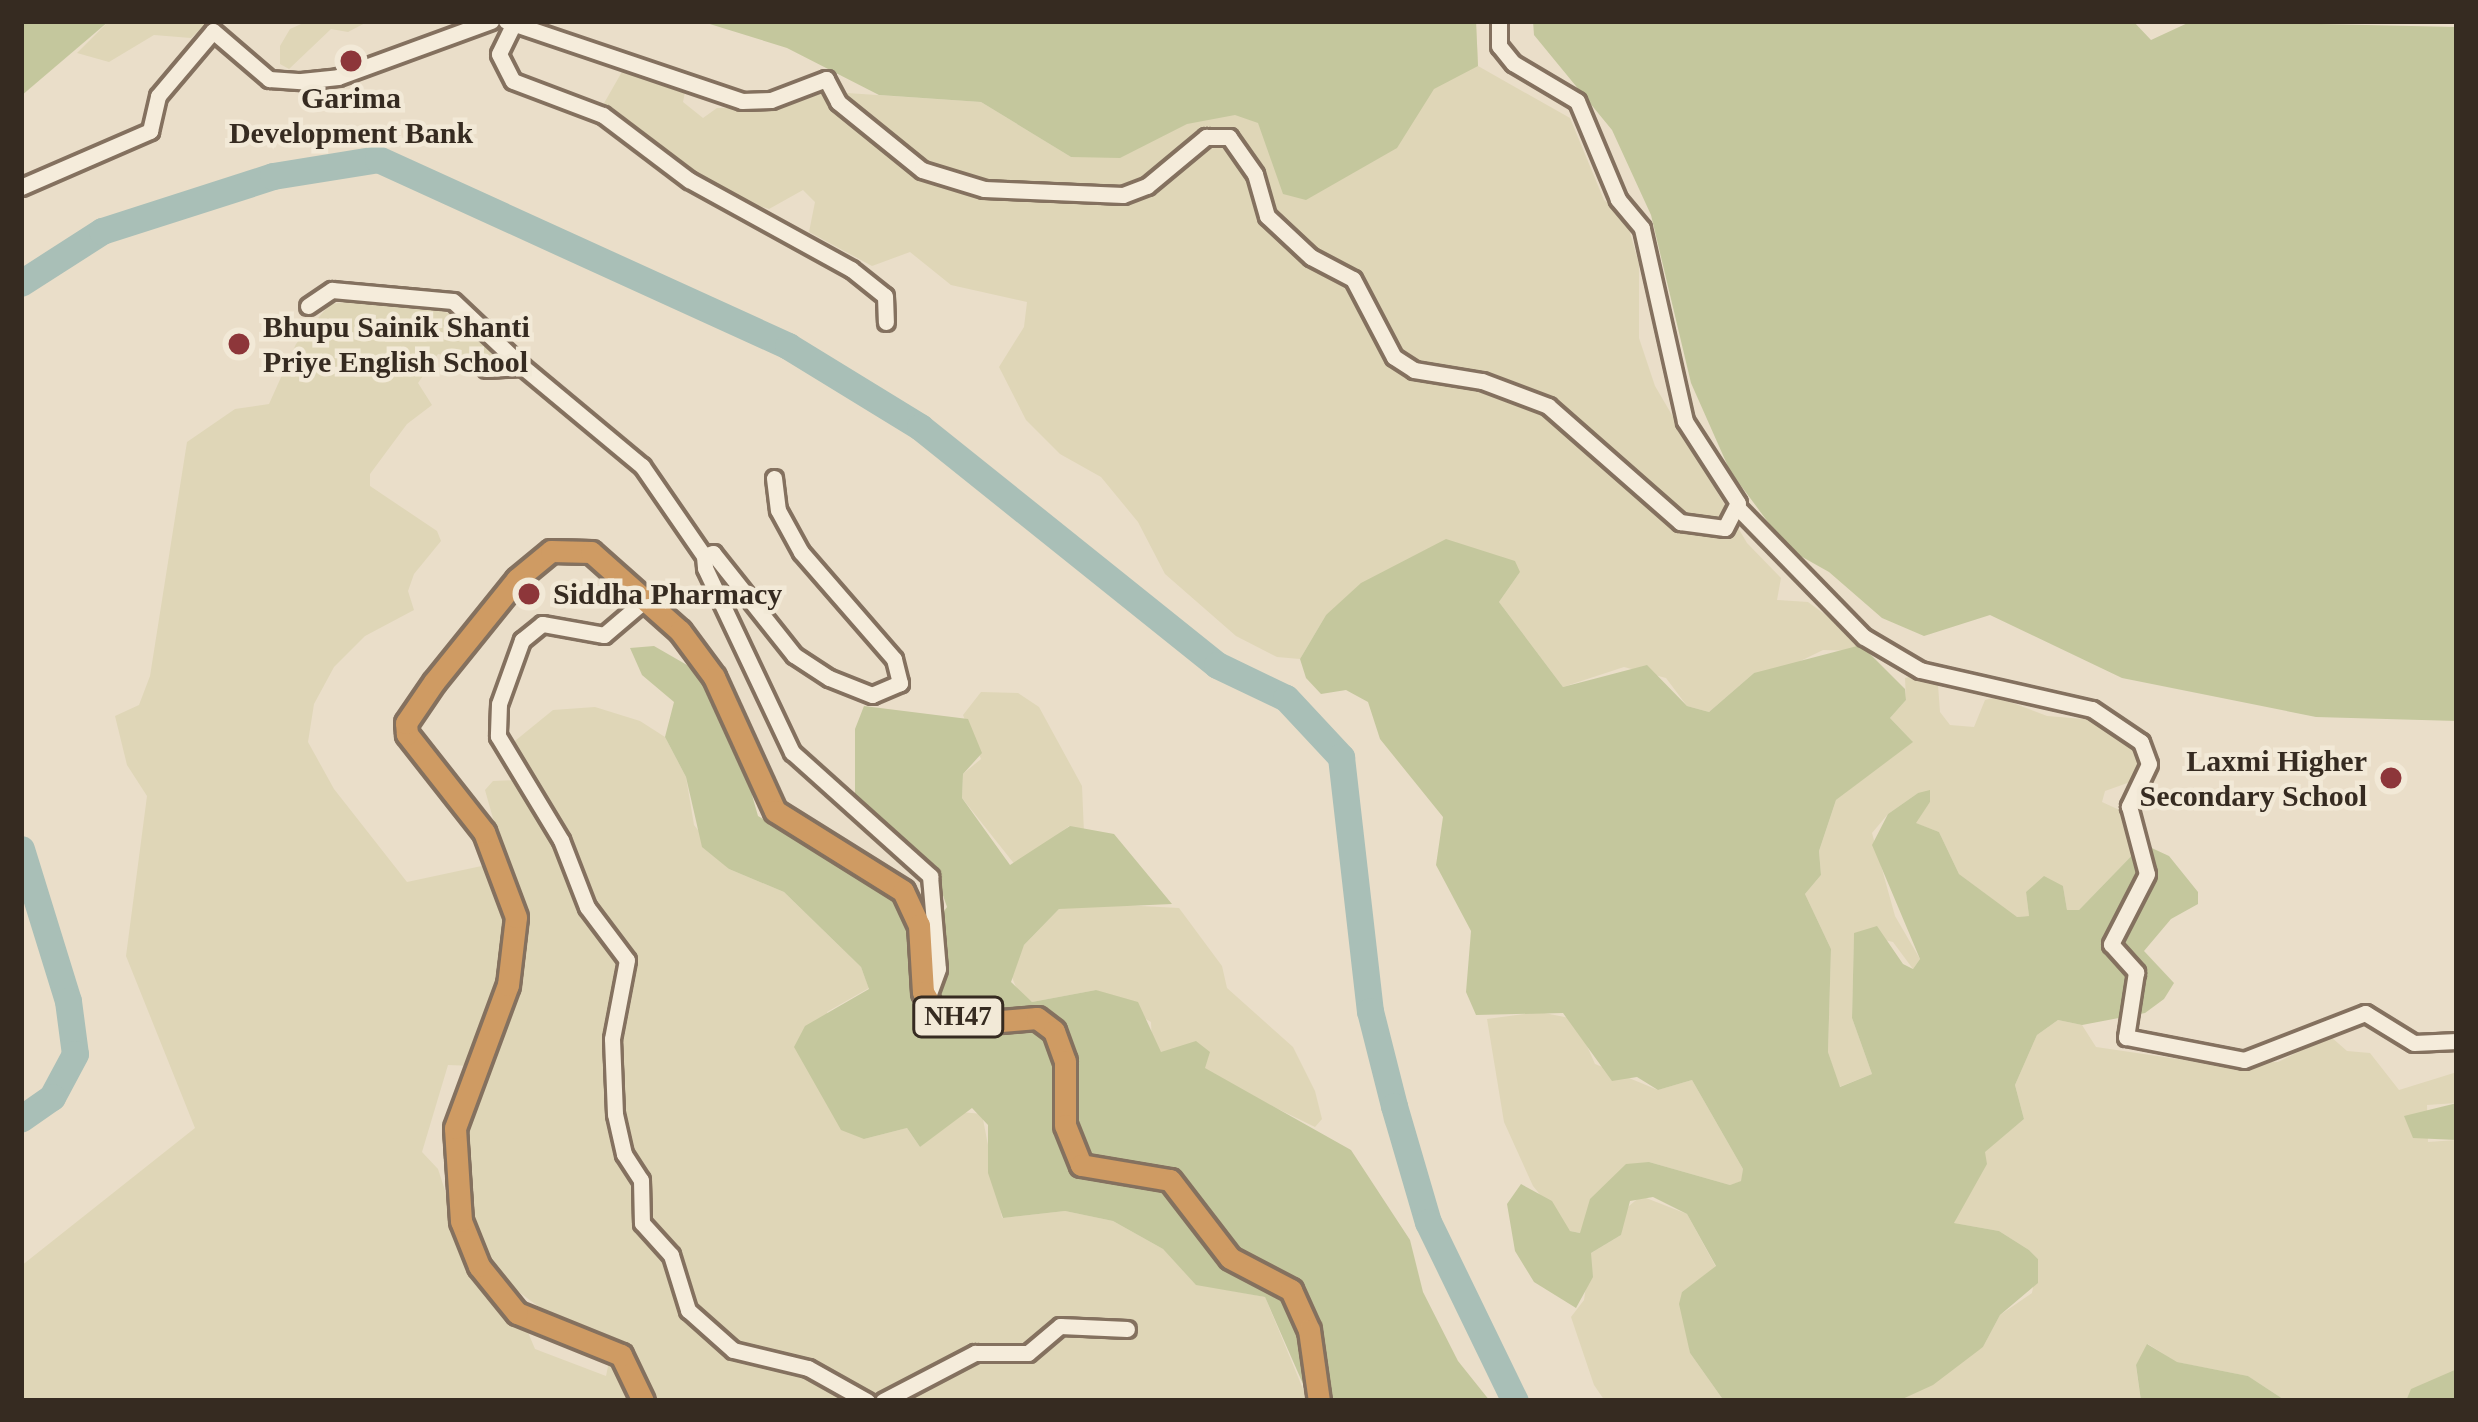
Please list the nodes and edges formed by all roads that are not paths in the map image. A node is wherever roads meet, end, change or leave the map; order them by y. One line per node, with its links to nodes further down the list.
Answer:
1 (490, 21): 4 (street)
2 (1499, 21): 12 (street)
3 (510, 23): 8 (street); 12 (street)
4 (67, 163): 5 (street); 6 (street)
5 (21, 175)
6 (21, 187)
7 (308, 306): 9 (street)
8 (886, 322)
9 (523, 367): 10 (street); 13 (street)
10 (485, 369)
11 (774, 478): 13 (street)
12 (1738, 508): 16 (street)
13 (704, 556): 15 (street)
14 (645, 600): 15 (highway, NH47); 18 (highway, NH47); 19 (street)
15 (927, 1000): 21 (highway, NH47)
16 (2457, 1041)
17 (1126, 1330): 20 (street)
18 (643, 1401)
19 (867, 1401)
20 (884, 1401)
21 (1319, 1401)

